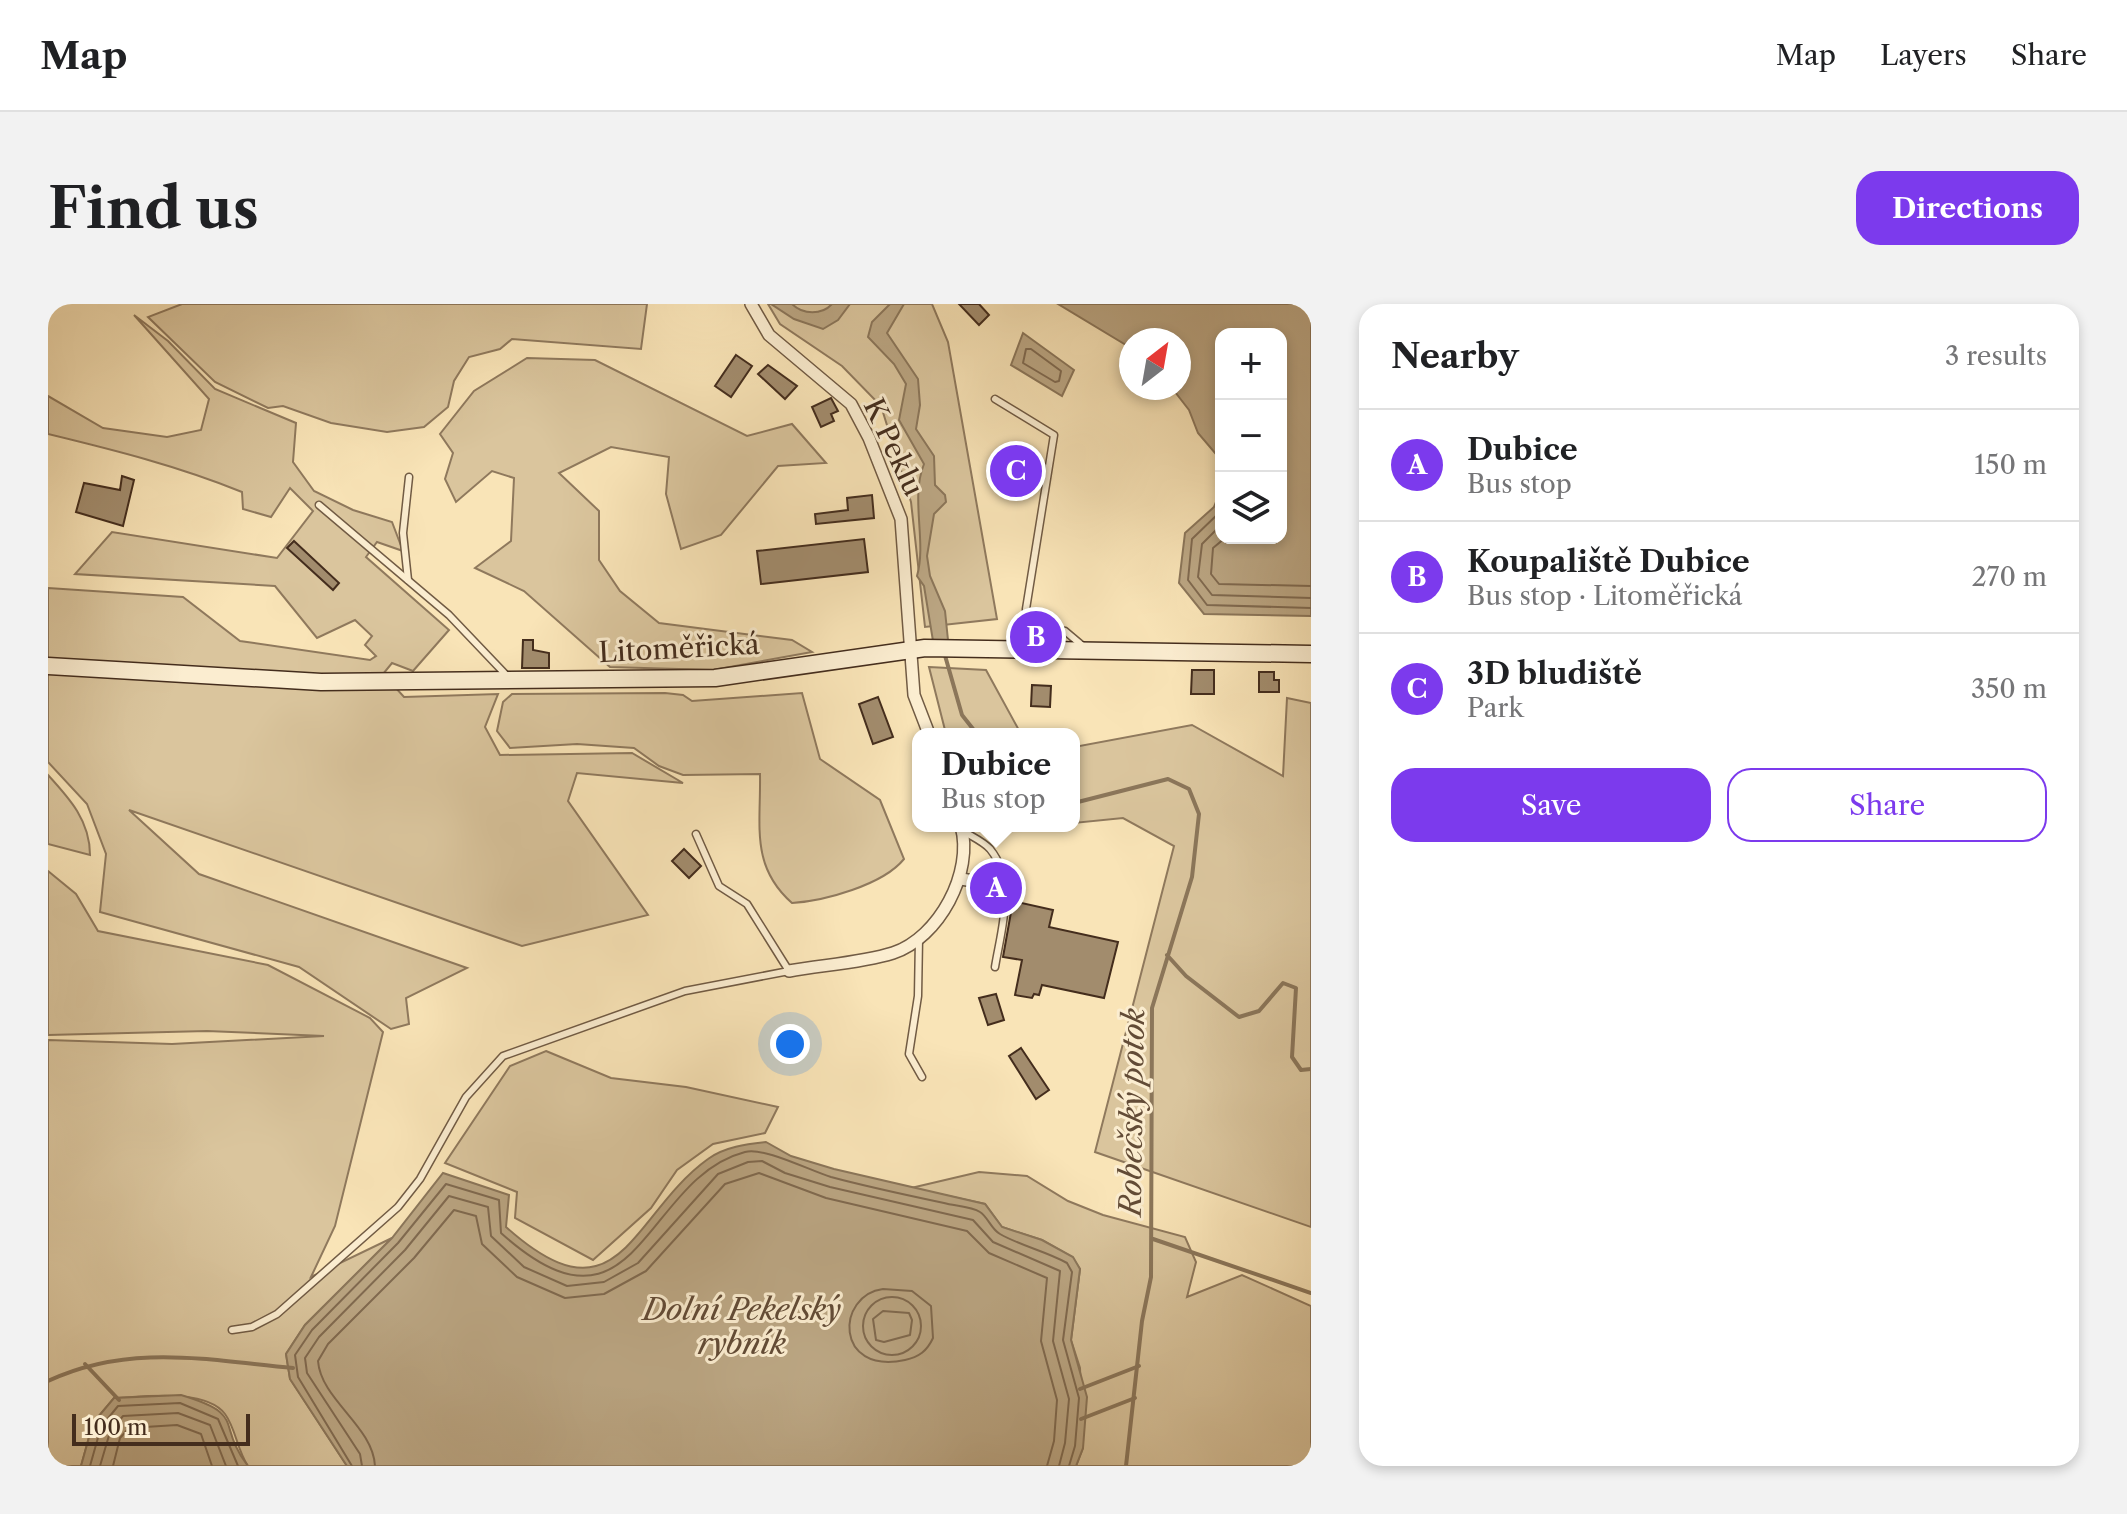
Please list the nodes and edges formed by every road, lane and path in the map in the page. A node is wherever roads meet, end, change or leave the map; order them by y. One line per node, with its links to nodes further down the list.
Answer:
1 (751, 304): 6 (street, K Peklu)
2 (995, 399): 7 (lane)
3 (409, 477): 5 (lane)
4 (319, 505): 5 (lane)
5 (408, 580): 10 (lane)
6 (918, 649): 7 (street, Litoměřická); 10 (street, Litoměřická); 11 (street, K Peklu)
7 (1086, 649): 8 (street, Litoměřická)
8 (1311, 654)
9 (48, 666): 10 (street, Litoměřická)
10 (510, 680)
11 (927, 728)
12 (962, 832): 15 (street)
13 (967, 832): 16 (lane)
14 (696, 834): 19 (lane)
15 (961, 879): 16 (street); 17 (street)
16 (1005, 886): 18 (lane)
17 (919, 938): 19 (street); 20 (lane)
18 (995, 967)
19 (789, 971): 21 (lane)
20 (922, 1077)
21 (232, 1330)

